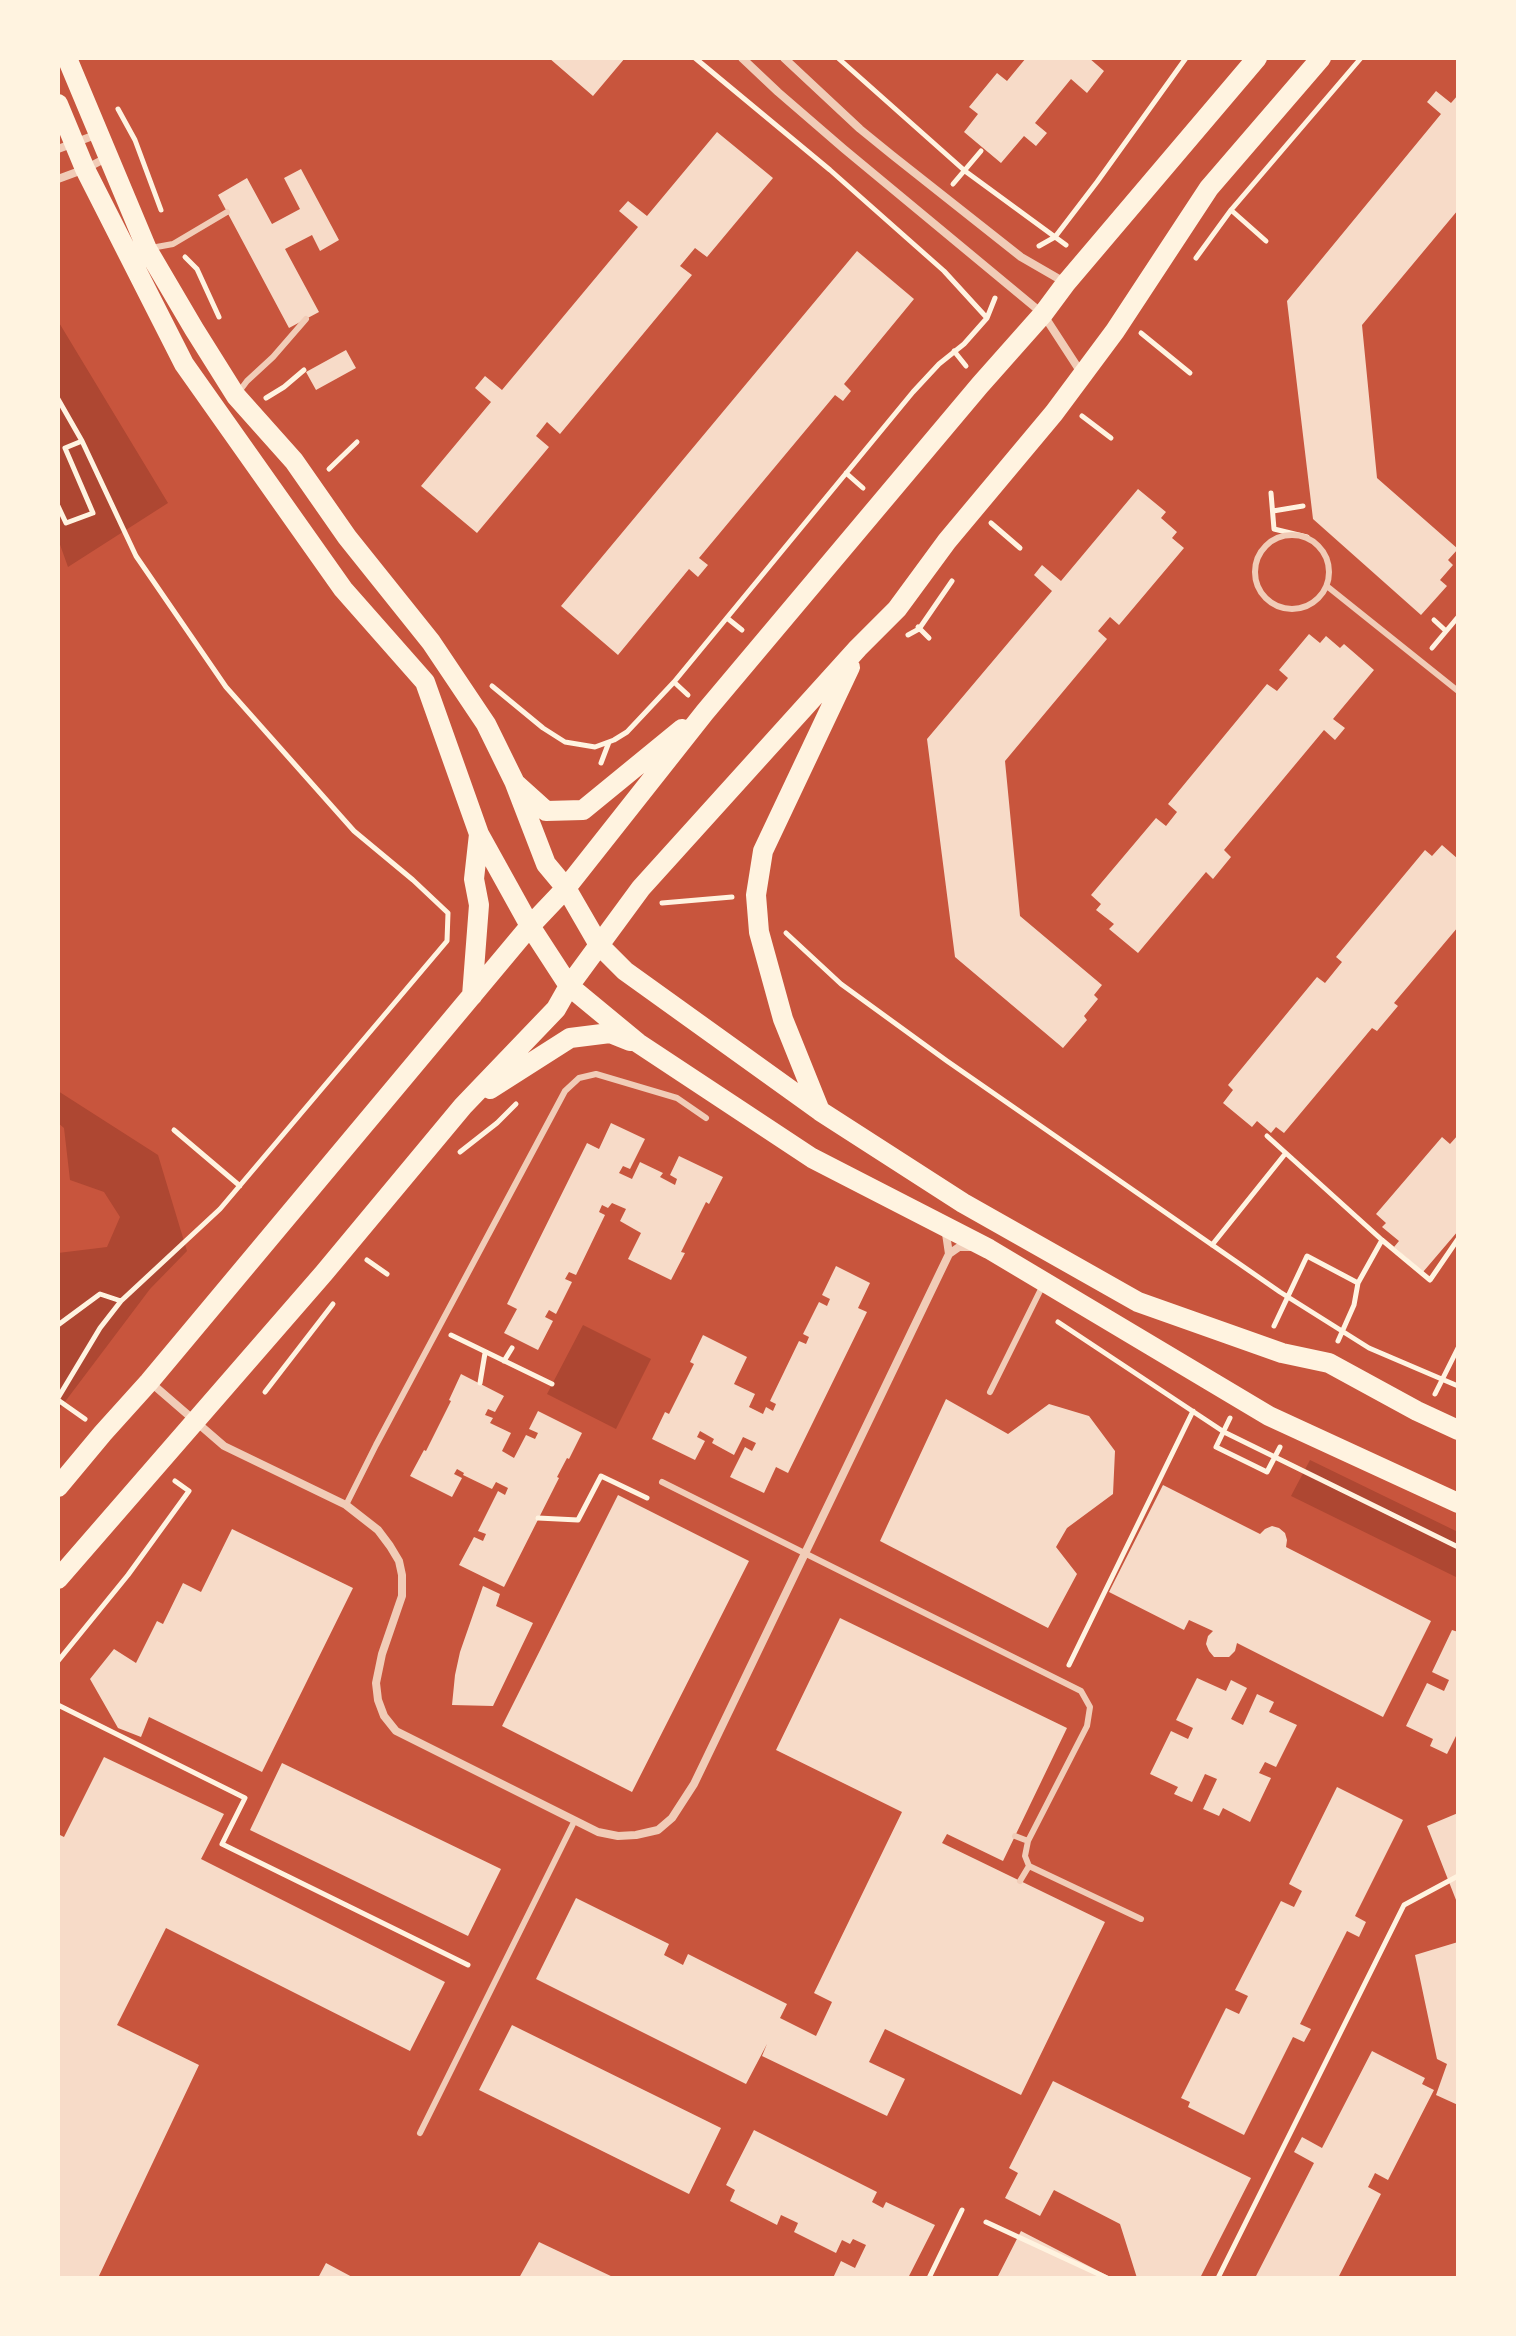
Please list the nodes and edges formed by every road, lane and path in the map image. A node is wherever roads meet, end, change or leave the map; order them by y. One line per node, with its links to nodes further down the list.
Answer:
1 (67, 58): 11 (main road)
2 (695, 58): 25 (path)
3 (742, 58): 24 (street)
4 (784, 58): 23 (street)
5 (838, 58): 16 (path)
6 (1186, 58): 16 (path)
7 (1257, 58): 23 (main road)
8 (1321, 58): 32 (main road)
9 (58, 104): 12 (main road)
10 (115, 104): 21 (path)
11 (99, 134): 12 (street); 14 (main road)
12 (66, 146): 15 (main road)
13 (981, 151): 16 (path)
14 (108, 156): 15 (street); 22 (main road)
15 (85, 169): 17 (street); 59 (main road)
16 (965, 171)
17 (58, 179)
18 (227, 212): 21 (lane)
19 (1237, 216): 20 (path)
20 (1266, 241)
21 (173, 244): 22 (lane); 27 (path)
22 (147, 249): 34 (main road)
23 (1066, 283): 24 (main road)
24 (1043, 314): 32 (street); 57 (main road)
25 (987, 318)
26 (306, 319): 34 (lane)
27 (222, 325)
28 (1141, 333): 31 (path)
29 (970, 336): 55 (path)
30 (304, 370): 33 (path)
31 (1190, 373)
32 (1082, 375): 53 (main road)
33 (284, 387)
34 (236, 396): 58 (main road)
35 (58, 399): 36 (path)
36 (60, 406): 39 (path)
37 (1087, 419): 38 (path)
38 (1111, 438)
39 (82, 441): 43 (path); 77 (path)
40 (357, 442): 41 (path)
41 (334, 464)
42 (1271, 493): 45 (path)
43 (58, 506)
44 (1303, 506): 45 (path)
45 (1273, 511): 47 (path)
46 (997, 529): 48 (path)
47 (1307, 537): 49 (lane); 49 (lane)
48 (1020, 548)
49 (1328, 587): 54 (lane)
50 (1458, 617): 52 (path)
51 (1434, 620): 52 (path)
52 (1446, 631): 54 (path)
53 (858, 648): 61 (main road); 62 (main road)
54 (1421, 661): 56 (lane)
55 (492, 685)
56 (1458, 691)
57 (705, 712): 58 (main road); 60 (main road)
58 (514, 781): 60 (main road)
59 (479, 834): 63 (main road); 67 (main road)
60 (566, 888): 63 (main road); 65 (main road)
61 (641, 888): 62 (path); 65 (main road)
62 (756, 895): 71 (main road)
63 (530, 926): 66 (main road); 67 (main road)
64 (782, 930): 81 (path)
65 (599, 945): 66 (main road); 71 (main road)
66 (569, 986): 68 (main road); 70 (main road)
67 (472, 996): 99 (main road)
68 (638, 1043): 70 (main road); 78 (main road)
69 (518, 1101): 76 (path)
70 (463, 1106): 107 (main road)
71 (820, 1111): 109 (main road)
72 (706, 1118): 92 (lane)
73 (174, 1130): 77 (path)
74 (1267, 1136): 75 (path)
75 (1285, 1154): 80 (path); 81 (path)
76 (450, 1159)
77 (240, 1186): 90 (path)
78 (945, 1225): 82 (main road); 83 (street)
79 (1458, 1239): 80 (path)
80 (1382, 1240): 87 (path)
81 (1212, 1245): 93 (path)
82 (989, 1249): 83 (street); 88 (main road)
83 (949, 1254): 118 (street)
84 (1307, 1256): 87 (path)
85 (358, 1272): 86 (path)
86 (387, 1274)
87 (1358, 1283): 93 (path)
88 (1044, 1284): 104 (lane); 108 (main road)
89 (340, 1296): 103 (path)
90 (121, 1301): 91 (path); 105 (path)
91 (58, 1325)
92 (439, 1329): 96 (path); 116 (lane)
93 (1342, 1332): 98 (path)
94 (512, 1348): 97 (path)
95 (1458, 1348): 98 (path)
96 (485, 1353): 97 (path); 100 (path)
97 (504, 1361): 101 (path)
98 (1441, 1379): 102 (path)
99 (149, 1382): 107 (street); 112 (main road)
100 (480, 1383)
101 (552, 1384)
102 (1458, 1386)
103 (265, 1392)
104 (990, 1392)
105 (58, 1398)
106 (1193, 1411): 121 (path)
107 (195, 1422): 116 (street); 119 (main road)
108 (1290, 1426): 110 (path); 115 (main road)
109 (1458, 1430)
110 (1216, 1447)
111 (662, 1482): 118 (lane)
112 (58, 1487)
113 (189, 1491): 120 (path)
114 (647, 1498): 117 (path)
115 (1458, 1503)
116 (346, 1505): 123 (street)
117 (538, 1518)
118 (805, 1552): 121 (lane); 123 (street)
119 (58, 1579)
120 (58, 1661)
121 (1061, 1681): 125 (lane)
122 (58, 1705): 130 (path)
123 (574, 1822): 131 (lane)
124 (1015, 1836): 125 (lane)
125 (1028, 1841): 126 (lane)
126 (1029, 1866): 128 (lane); 129 (lane)
127 (1458, 1876): 136 (path)
128 (1020, 1881)
129 (1141, 1919)
130 (468, 1965)
131 (420, 2133)
132 (962, 2210): 134 (path)
133 (986, 2222): 135 (path)
134 (929, 2278)
135 (1107, 2278)
136 (1218, 2278)

